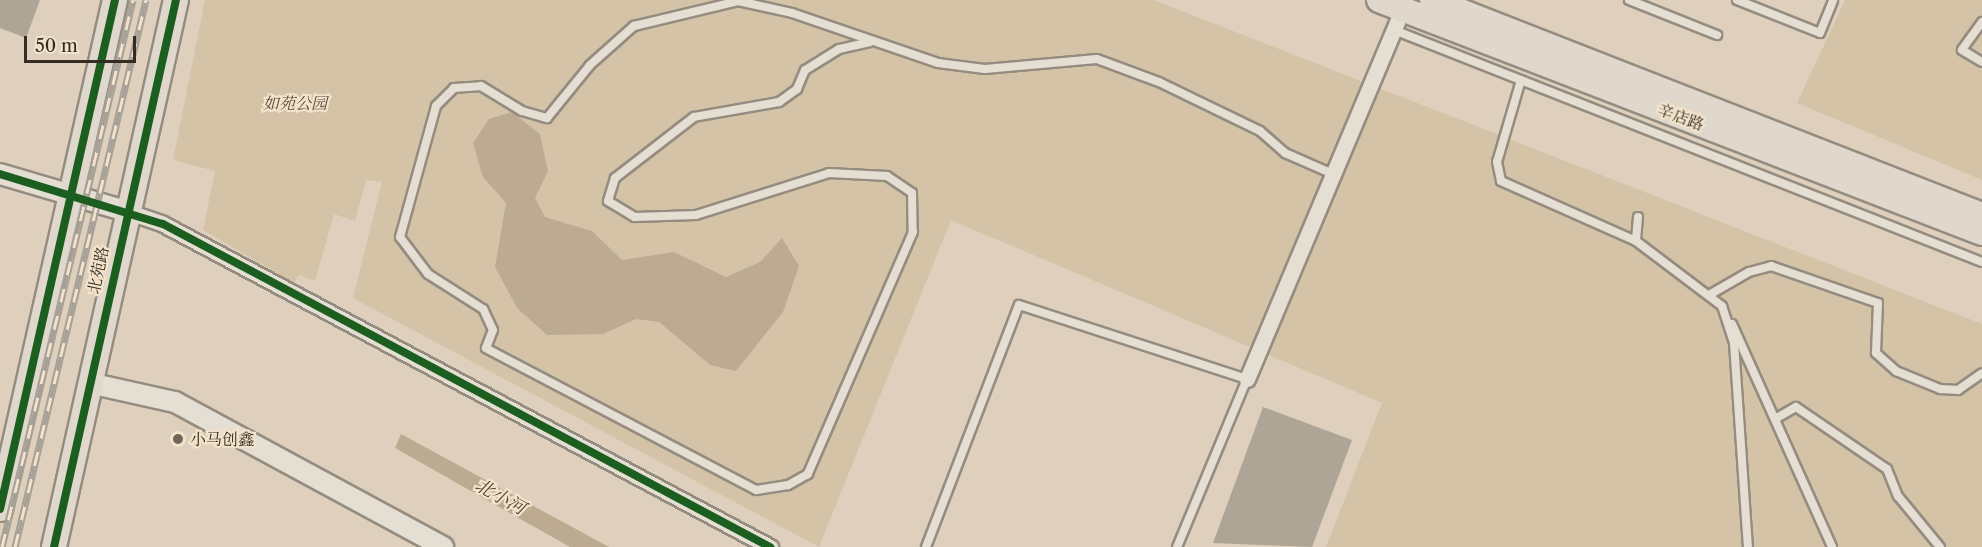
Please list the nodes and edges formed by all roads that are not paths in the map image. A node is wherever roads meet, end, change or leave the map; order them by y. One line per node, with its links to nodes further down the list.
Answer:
1 (115, 0): 16 (main road)
2 (176, 0): 17 (main road, 北苑路)
3 (1379, 0): 8 (main road, 辛店路)
4 (1432, 0): 18 (main road, 辛店路)
5 (1629, 0): 10 (lane)
6 (1737, 0): 7 (lane)
7 (1833, 0)
8 (1401, 13): 13 (lane); 15 (street); 20 (main road, 辛店路)
9 (1982, 22): 12 (lane)
10 (1717, 35)
11 (870, 42): 11 (lane); 15 (lane)
12 (1982, 62)
13 (1521, 80): 21 (lane); 22 (lane)
14 (0, 174): 16 (street)
15 (1333, 174): 26 (street)
16 (70, 192): 17 (street); 29 (main road)
17 (126, 210): 27 (main road, 北苑路); 32 (street)
18 (1982, 215)
19 (1638, 217): 21 (lane)
20 (1982, 233)
21 (1636, 241): 23 (lane)
22 (1982, 262)
23 (1709, 295): 24 (lane); 25 (lane)
24 (1722, 306): 28 (lane); 35 (lane)
25 (1982, 373)
26 (1247, 379): 33 (lane); 34 (lane)
27 (89, 383): 30 (main road, 北苑路); 31 (street)
28 (1775, 419): 36 (lane); 37 (lane)
29 (0, 509)
30 (54, 547)
31 (443, 547)
32 (770, 547)
33 (926, 547)
34 (1177, 547)
35 (1748, 547)
36 (1832, 547)
37 (1940, 547)

